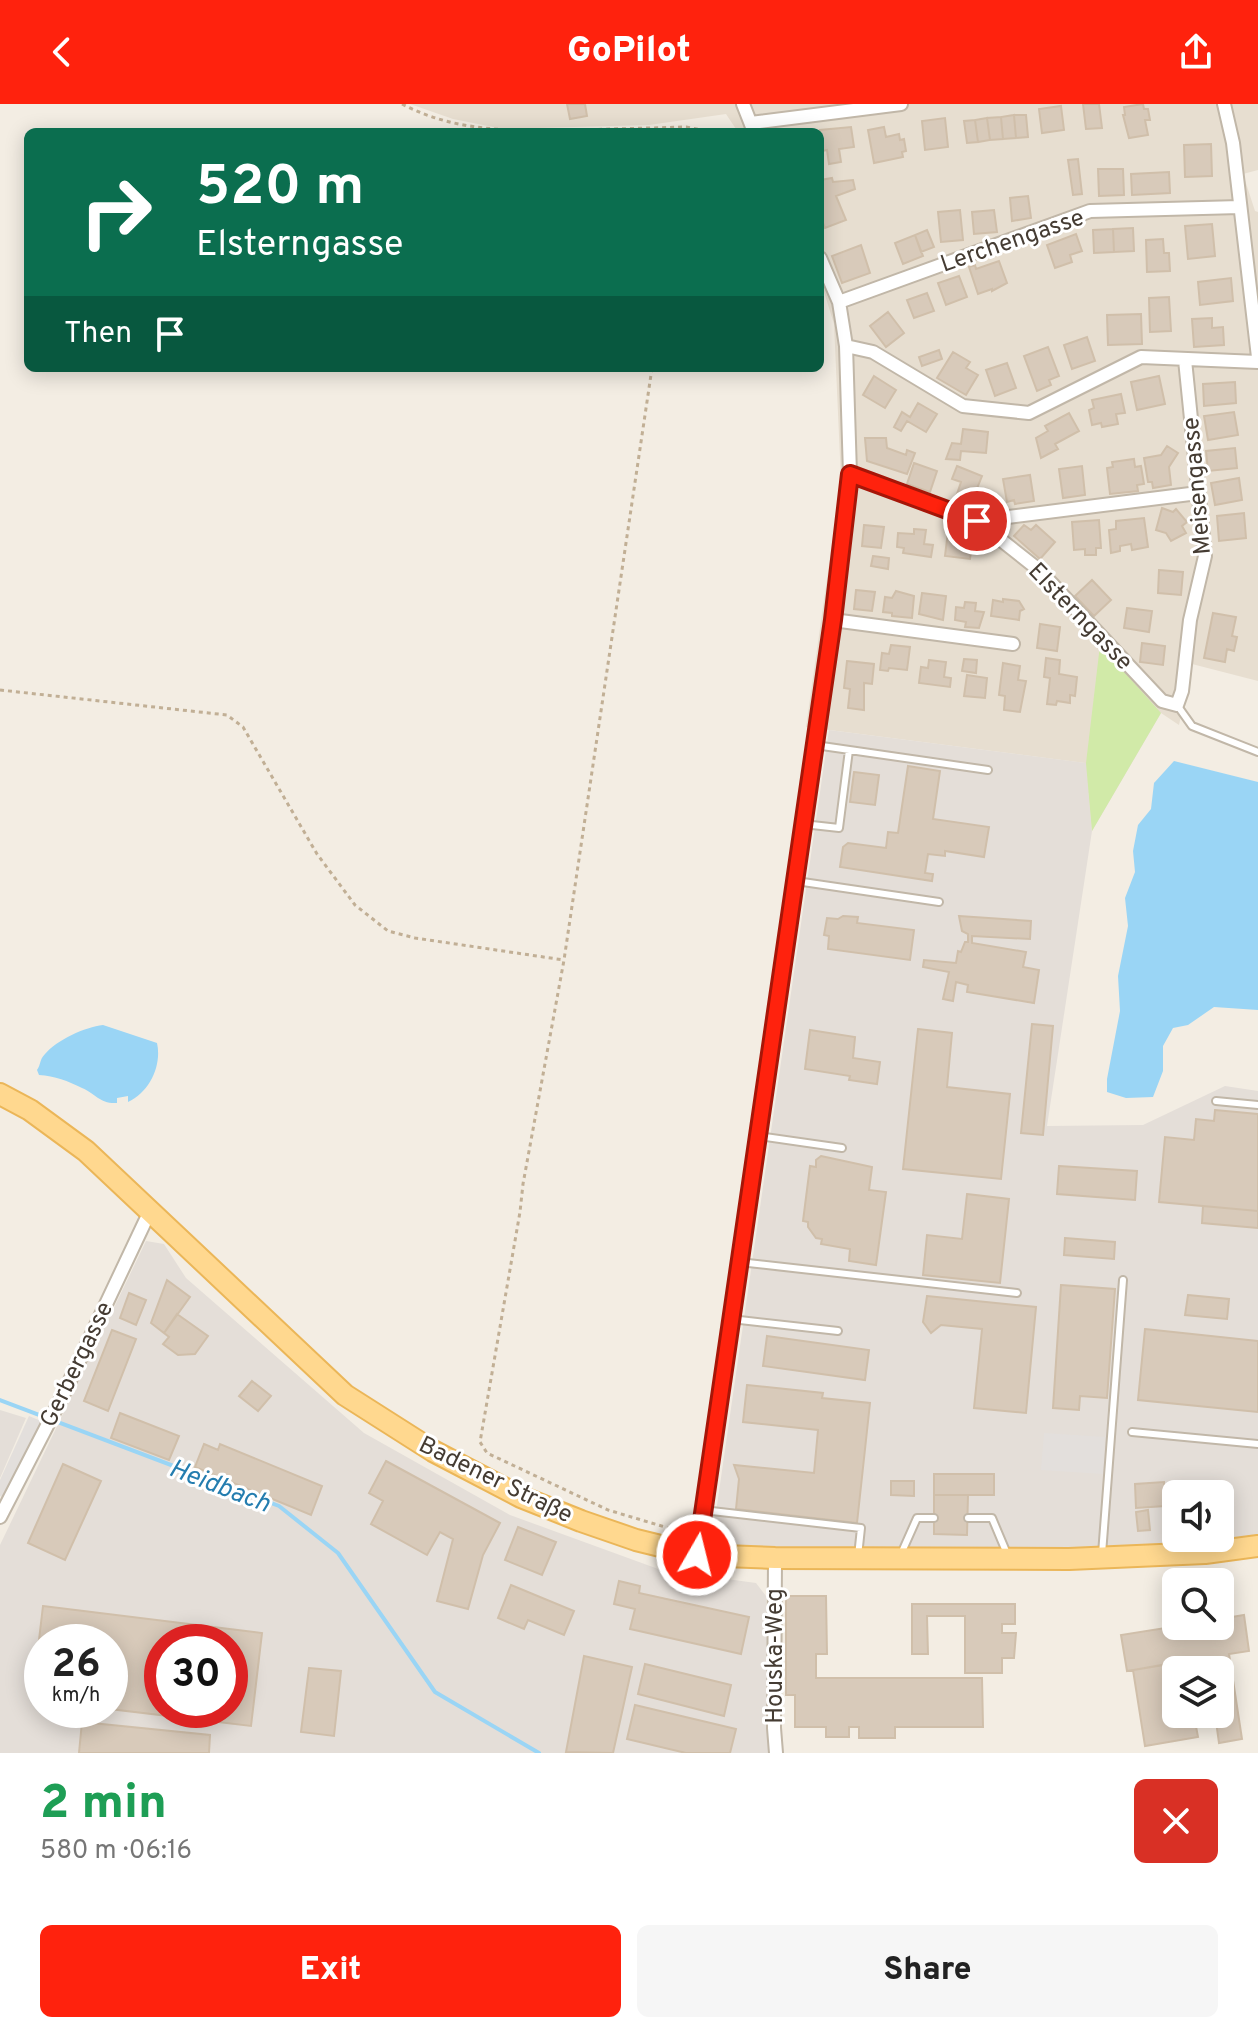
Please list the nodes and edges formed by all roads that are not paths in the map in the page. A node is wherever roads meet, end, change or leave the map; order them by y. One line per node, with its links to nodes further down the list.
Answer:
1 (743, 104): 5 (street)
2 (901, 104): 4 (street)
3 (1224, 104): 6 (street)
4 (869, 106): 5 (street)
5 (752, 128)
6 (1240, 207): 8 (street); 10 (street, Lerchengasse)
7 (1258, 226): 8 (street)
8 (1243, 227): 13 (street)
9 (824, 267): 10 (street)
10 (839, 302): 11 (street)
11 (846, 346): 12 (street); 14 (street)
12 (1185, 360): 13 (street); 15 (street, Meisengasse)
13 (1258, 360)
14 (850, 474): 16 (street, Elsterngasse); 17 (street)
15 (1198, 493): 16 (street); 19 (street, Meisengasse)
16 (977, 521): 19 (street, Elsterngasse)
17 (833, 620): 18 (street); 20 (street)
18 (1013, 644)
19 (1177, 705): 22 (lane)
20 (815, 745): 21 (lane); 24 (street)
21 (849, 750): 23 (lane); 24 (lane)
22 (1258, 752)
23 (988, 770)
24 (803, 824): 25 (street)
25 (795, 881): 26 (lane); 30 (street)
26 (939, 902)
27 (0, 1094): 32 (main road, Badener Straße)
28 (1216, 1101): 29 (lane)
29 (1258, 1105)
30 (758, 1136): 31 (lane); 33 (street)
31 (842, 1148)
32 (150, 1211): 41 (street, Gerbergasse); 45 (main road, Badener Straße)
33 (739, 1262): 35 (lane); 36 (street)
34 (1123, 1280): 47 (lane)
35 (1017, 1293)
36 (731, 1319): 37 (lane); 40 (street)
37 (838, 1331)
38 (1132, 1432): 39 (lane)
39 (1258, 1444)
40 (703, 1510): 45 (street); 48 (lane)
41 (0, 1517)
42 (934, 1518): 49 (lane)
43 (968, 1518): 50 (lane)
44 (1258, 1546): 47 (main road, Badener Straße)
45 (698, 1547): 46 (main road, Badener Straße)
46 (775, 1558): 48 (main road, Badener Straße); 51 (street, Houska-Weg)
47 (1102, 1558): 50 (main road, Badener Straße)
48 (858, 1559): 49 (main road, Badener Straße)
49 (898, 1559): 50 (main road, Badener Straße)
50 (1009, 1559)
51 (776, 1753)

